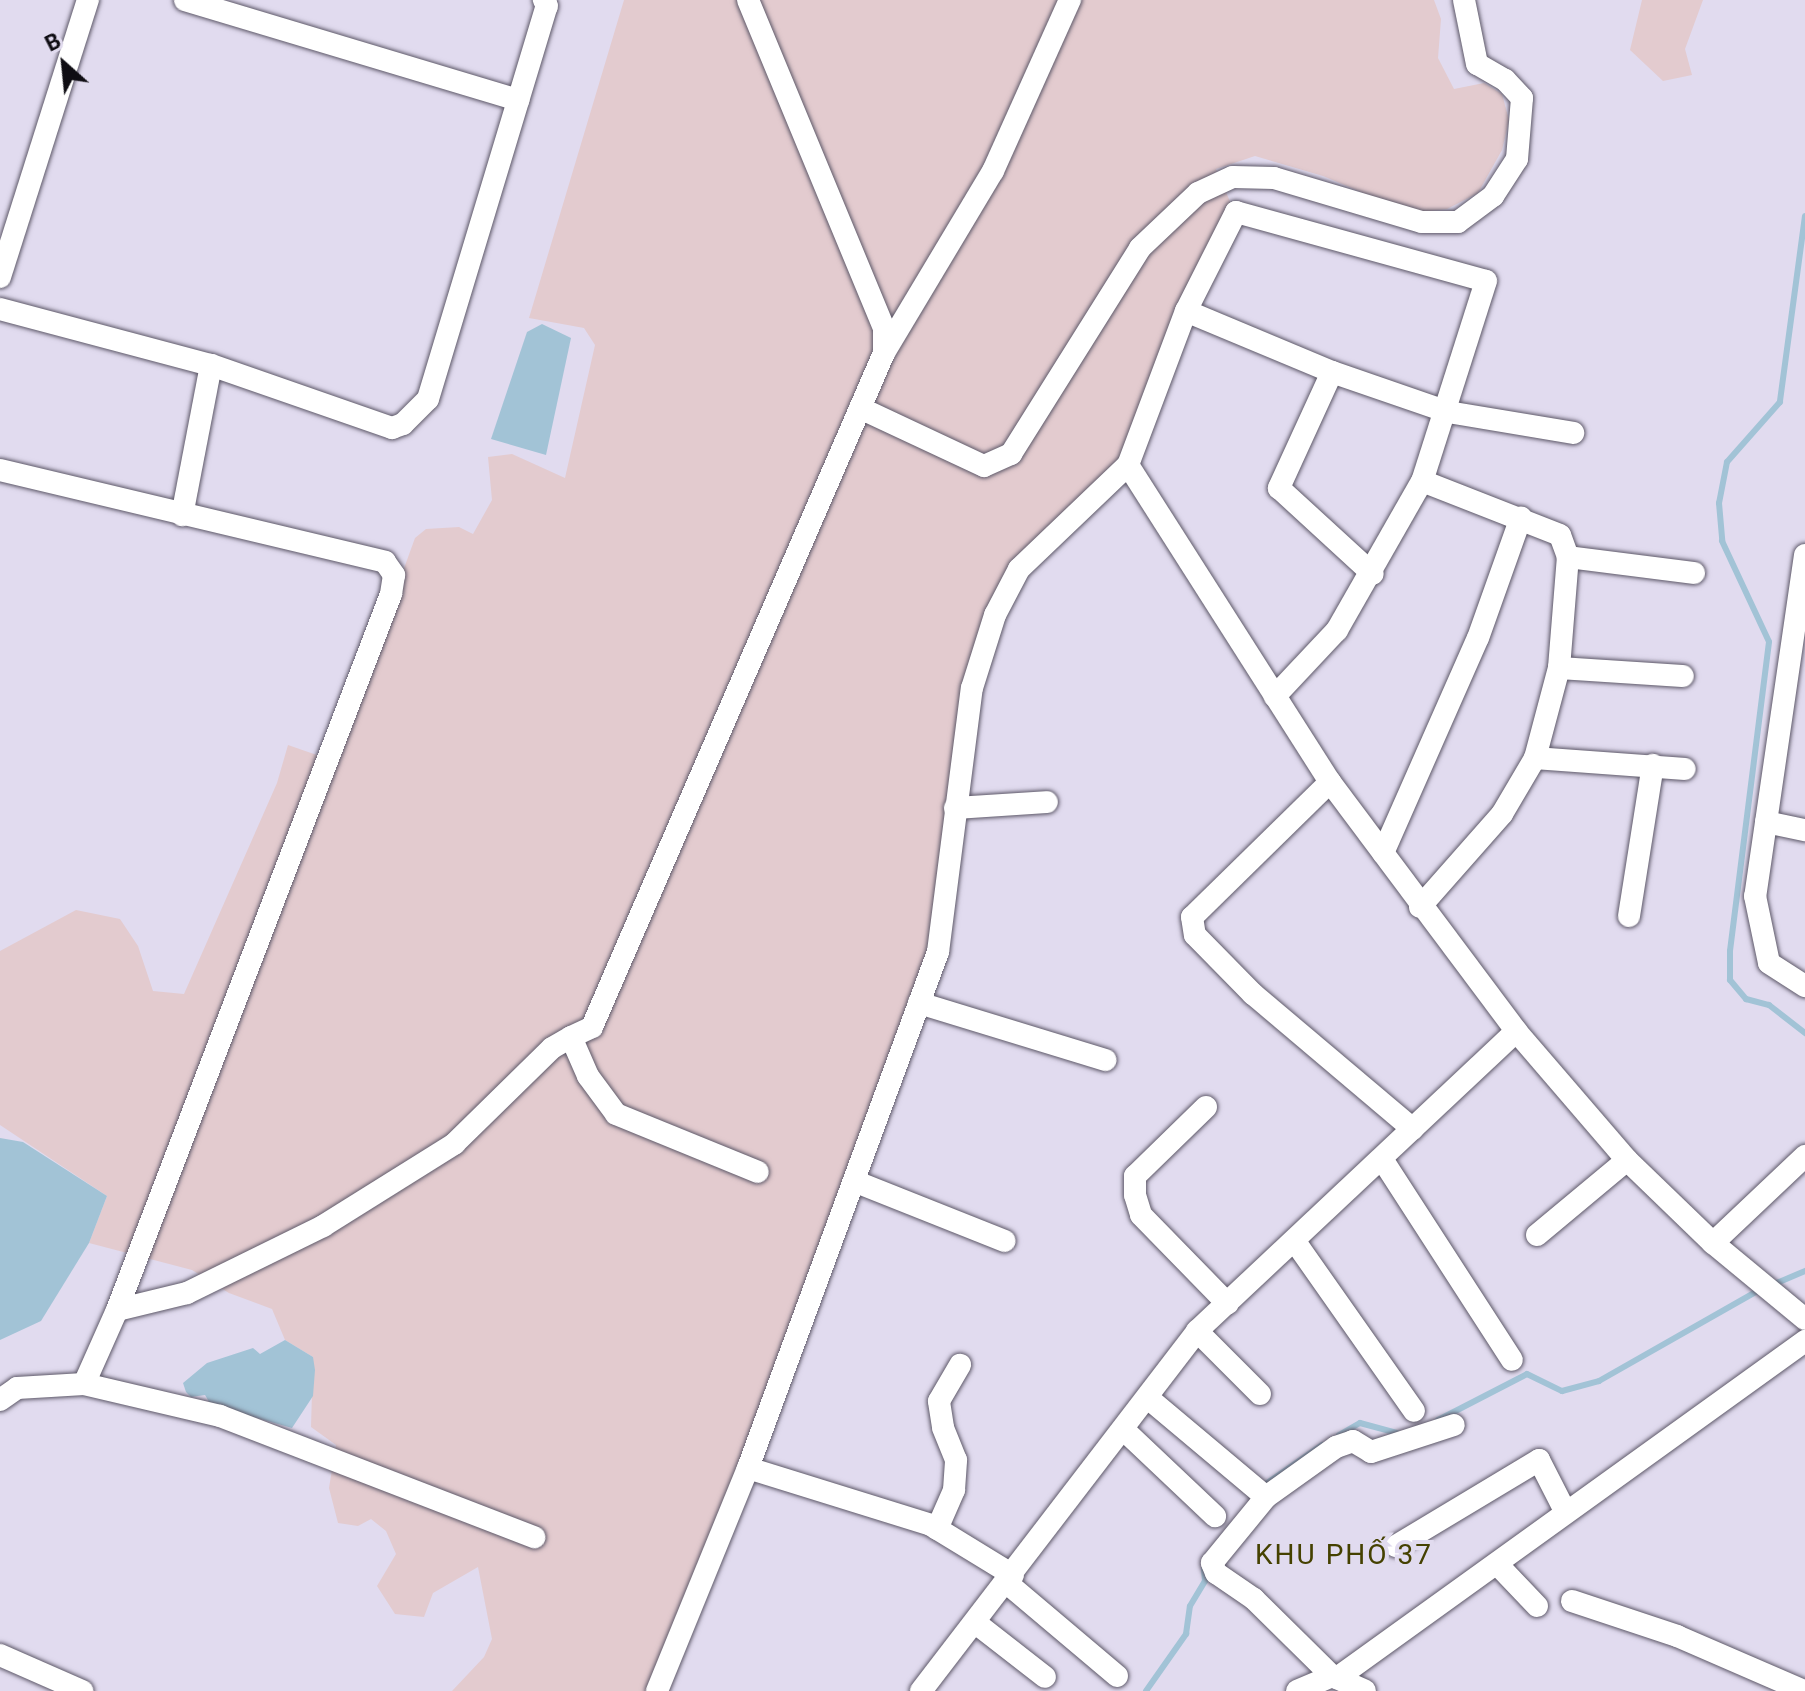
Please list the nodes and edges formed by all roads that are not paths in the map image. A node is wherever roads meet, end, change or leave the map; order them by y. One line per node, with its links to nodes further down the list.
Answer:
1 (88, 0): 8 (street)
2 (185, 0): 7 (street)
3 (544, 0): 7 (street)
4 (748, 0): 11 (street)
5 (1070, 0): 11 (street)
6 (1464, 0): 14 (street)
7 (518, 100): 12 (street)
8 (0, 277)
9 (0, 309): 12 (street)
10 (1186, 311): 13 (street); 15 (street); 17 (street)
11 (884, 353): 14 (street)
12 (211, 365): 20 (street)
13 (1332, 372): 15 (street); 25 (street)
14 (860, 408): 43 (street)
15 (1448, 412): 16 (street); 19 (street)
16 (1573, 433)
17 (1128, 465): 28 (street); 34 (street)
18 (0, 470): 20 (street)
19 (1422, 481): 21 (street); 25 (street)
20 (182, 515): 57 (street)
21 (1521, 517): 23 (street); 37 (street)
22 (1805, 555): 35 (street)
23 (1568, 557): 24 (street); 26 (street)
24 (1694, 573)
25 (1373, 574): 28 (street)
26 (1559, 668): 27 (street); 29 (street)
27 (1683, 676)
28 (1275, 696): 32 (street)
29 (1535, 758): 30 (street); 38 (street)
30 (1653, 765): 31 (street); 39 (street)
31 (1685, 769)
32 (1330, 782): 37 (street); 46 (street)
33 (1047, 802): 34 (street)
34 (955, 808): 41 (street)
35 (1766, 822): 36 (street); 40 (street)
36 (1805, 830)
37 (1383, 853): 38 (street)
38 (1420, 907): 42 (street)
39 (1629, 916)
40 (1805, 986)
41 (919, 1003): 44 (street); 51 (street)
42 (1516, 1031): 46 (street); 49 (street)
43 (571, 1037): 50 (street); 57 (street)
44 (1105, 1060)
45 (1206, 1107): 56 (street)
46 (1413, 1129): 48 (street)
47 (1805, 1156): 55 (street)
48 (1382, 1159): 54 (street); 61 (street)
49 (1627, 1160): 52 (street); 55 (street)
50 (758, 1172)
51 (854, 1181): 53 (street); 70 (street)
52 (1537, 1235)
53 (1005, 1241)
54 (1296, 1243): 56 (street); 67 (street)
55 (1713, 1243): 58 (street)
56 (1228, 1304): 59 (street)
57 (117, 1310): 63 (street)
58 (1805, 1319)
59 (1197, 1331): 64 (street); 65 (street)
60 (1805, 1341): 72 (street)
61 (1512, 1360)
62 (960, 1365): 74 (street)
63 (84, 1384): 66 (street); 75 (street)
64 (1260, 1394)
65 (1148, 1398): 69 (street); 71 (street)
66 (0, 1400)
67 (1414, 1411)
68 (1454, 1425): 71 (street)
69 (1125, 1431): 73 (street); 78 (street)
70 (748, 1468): 74 (street); 87 (street)
71 (1260, 1491): 85 (street)
72 (1565, 1511): 76 (street); 77 (street)
73 (1215, 1516)
74 (937, 1529): 78 (street)
75 (534, 1537)
76 (1396, 1546)
77 (1497, 1564): 80 (street); 85 (street)
78 (1010, 1579): 81 (street); 83 (street)
79 (1572, 1601): 91 (street)
80 (1537, 1606)
81 (977, 1624): 84 (street); 88 (street)
82 (0, 1655): 86 (street)
83 (1117, 1676)
84 (1045, 1677)
85 (1335, 1677): 89 (street); 90 (street)
86 (82, 1691)
87 (657, 1691)
88 (921, 1691)
89 (1297, 1691)
90 (1365, 1691)
91 (1804, 1691)

